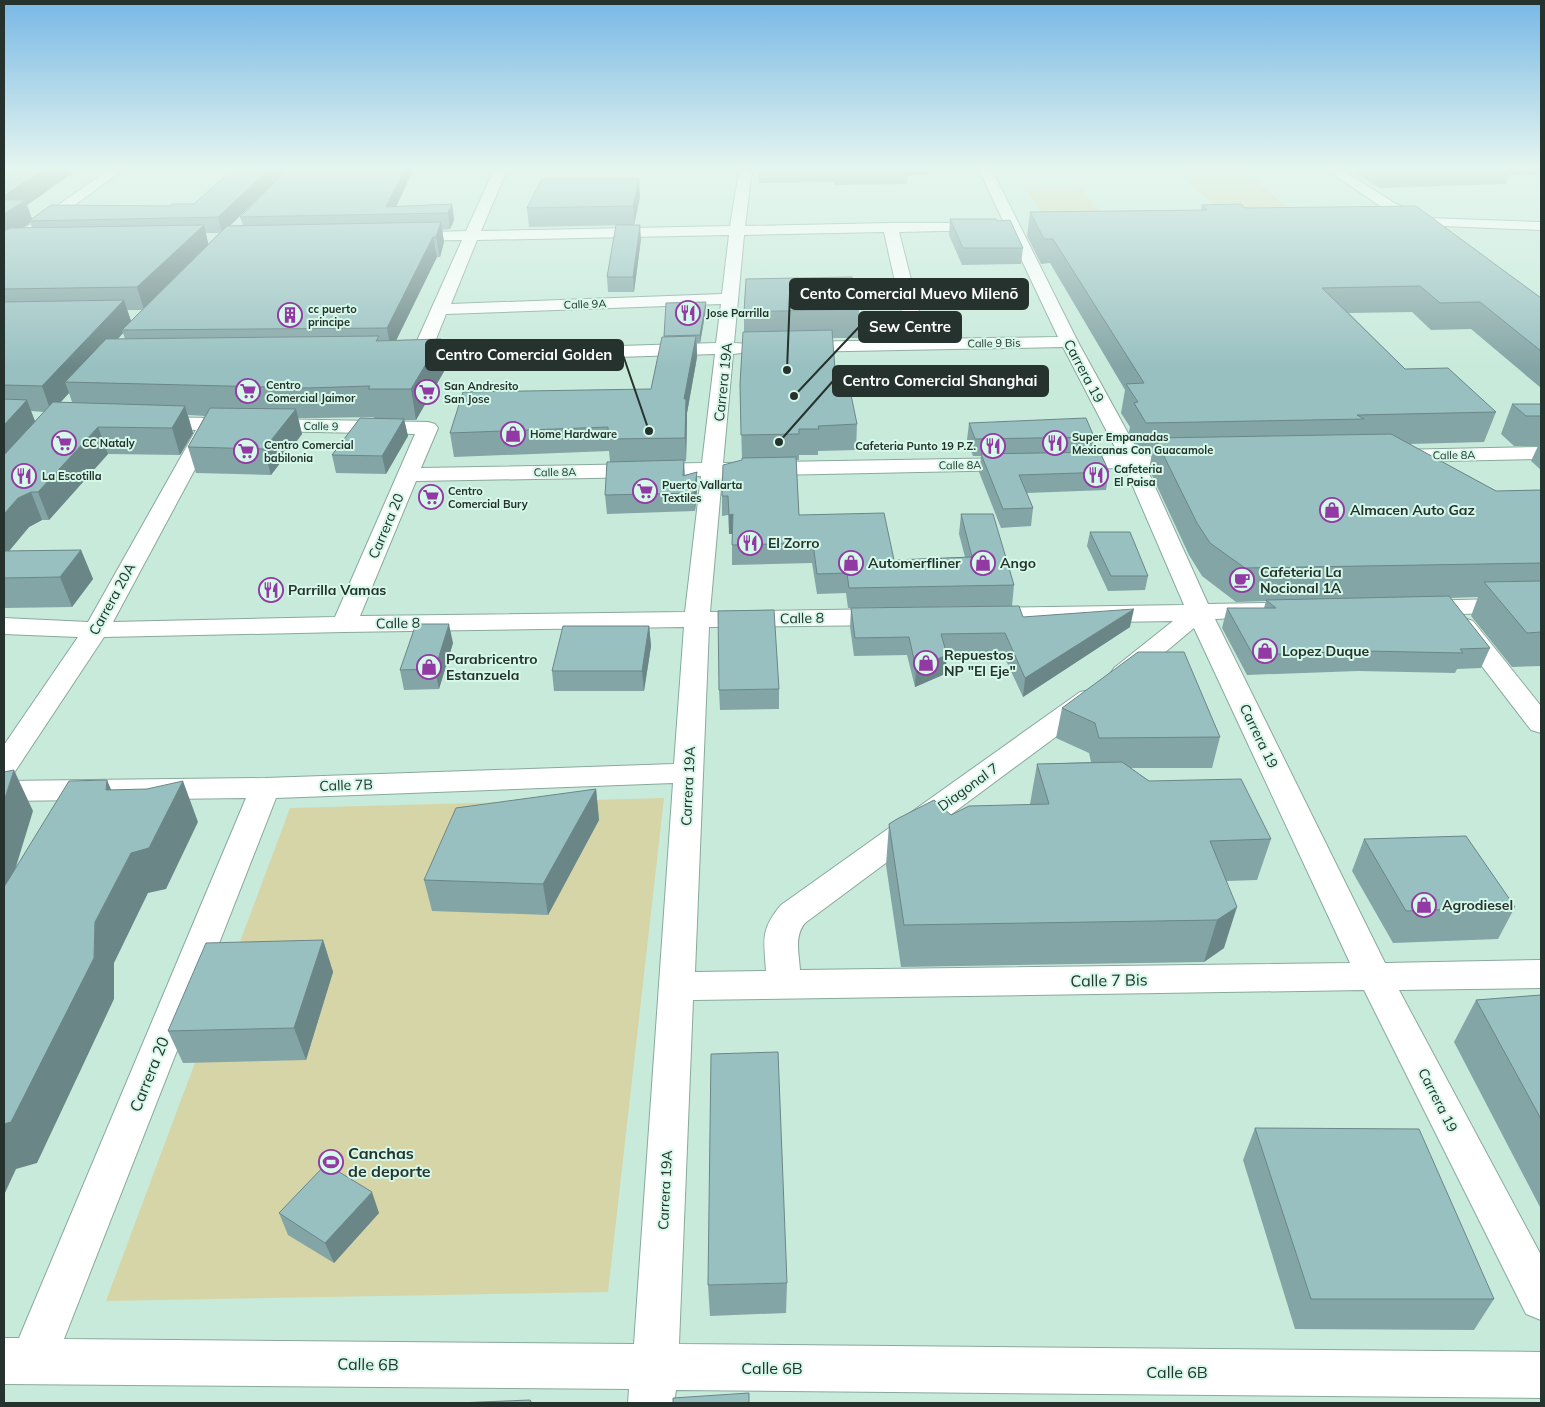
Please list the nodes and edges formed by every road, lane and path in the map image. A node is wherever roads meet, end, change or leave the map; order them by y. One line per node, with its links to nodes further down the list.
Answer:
1 (22, 236): 11 (street)
2 (471, 236): 3 (street); 8 (street); 13 (street)
3 (484, 236)
4 (736, 236): 12 (street, Carrera 19A)
5 (892, 236): 15 (street)
6 (1017, 236): 14 (street, Carrera 19)
7 (1447, 236): 9 (street)
8 (393, 237)
9 (1451, 238)
10 (40, 244): 11 (street)
11 (7, 246)
12 (731, 299): 13 (street, Calle 9A); 17 (street, Carrera 19A)
13 (440, 309): 20 (street)
14 (1069, 342): 15 (street, Calle 9 Bis); 27 (street, Carrera 19)
15 (918, 344): 16 (street, Calle 9 Bis)
16 (784, 347)
17 (726, 348): 18 (street); 20 (street); 28 (street, Carrera 19A)
18 (764, 348)
19 (389, 358): 20 (street)
20 (419, 358)
21 (132, 422): 22 (street, Calle 9)
22 (208, 424): 23 (street, Calle 9); 40 (street, Carrera 20A)
23 (428, 428): 29 (street, Carrera 20)
24 (1541, 453): 25 (street, Calle 8A)
25 (1375, 456)
26 (1169, 461): 27 (street, Calle 8A)
27 (1133, 462): 28 (street, Calle 8A); 34 (street, Carrera 19)
28 (712, 469): 29 (street, Calle 8A); 37 (street, Carrera 19A)
29 (408, 475): 38 (street, Carrera 20)
30 (1541, 605): 31 (street)
31 (1449, 607): 32 (street); 41 (street)
32 (1400, 608)
33 (1290, 610): 34 (street)
34 (1199, 612): 35 (street); 47 (street, Carrera 19); 48 (street, Diagonal 7)
35 (966, 616)
36 (908, 617): 37 (street, Calle 8)
37 (697, 619): 38 (street, Calle 8); 43 (street, Carrera 19A)
38 (344, 624): 40 (street, Calle 8)
39 (4, 626): 40 (street, Calle 8)
40 (96, 630): 42 (street, Carrera 20A)
41 (1541, 724)
42 (4, 766)
43 (688, 773): 44 (street, Calle 7B); 49 (street, Carrera 19A)
44 (265, 788): 45 (street, Calle 7B); 51 (street, Carrera 20)
45 (4, 791)
46 (1541, 974): 47 (street, Calle 7 Bis)
47 (1374, 976): 48 (street, Calle 7 Bis); 50 (street, Carrera 19)
48 (784, 985): 49 (street, Calle 7 Bis)
49 (677, 986): 53 (street, Carrera 19A)
50 (1541, 1299)
51 (18, 1360): 53 (street, Calle 6B)
52 (1541, 1375): 53 (street, Calle 6B)
53 (653, 1385)

